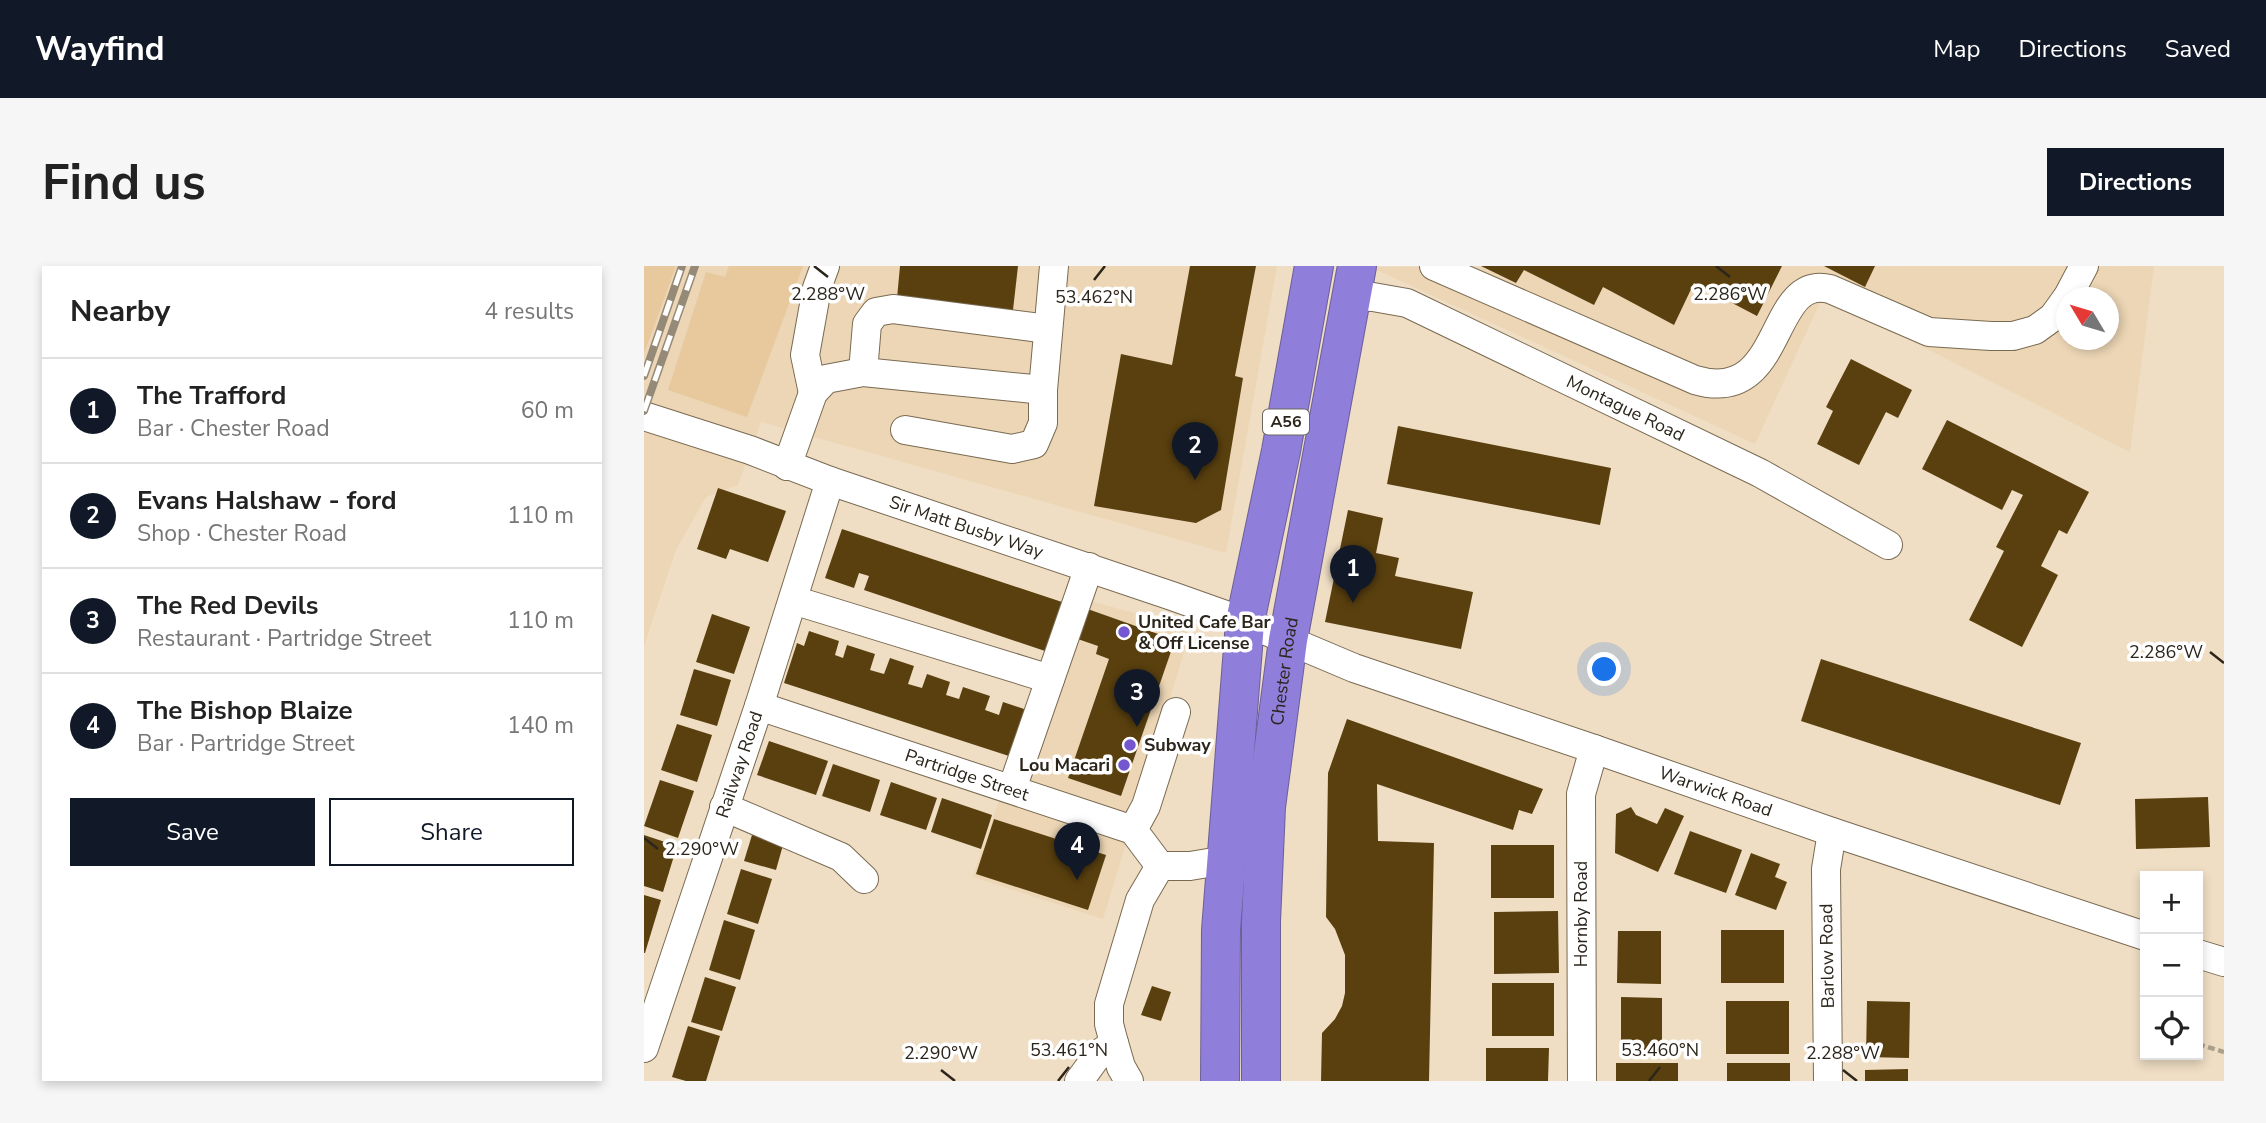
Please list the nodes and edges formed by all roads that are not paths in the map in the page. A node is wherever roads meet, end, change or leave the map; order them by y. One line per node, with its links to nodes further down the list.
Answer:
1 (825, 266): 12 (street)
2 (1054, 266): 9 (street)
3 (1314, 266): 20 (highway, A56)
4 (1434, 266): 8 (street)
5 (2084, 266): 7 (street)
6 (1355, 281): 17 (street, Montague Road); 21 (highway, Chester Road / A56)
7 (2073, 287)
8 (2056, 313)
9 (1048, 329): 10 (street); 11 (street)
10 (863, 372): 11 (street); 12 (street)
11 (1043, 390): 14 (street)
12 (813, 393): 15 (street)
13 (644, 416): 15 (street, Sir Matt Busby Way)
14 (905, 430)
15 (788, 466): 16 (street, Sir Matt Busby Way)
16 (830, 481): 18 (street, Sir Matt Busby Way); 19 (street, Railway Road)
17 (1888, 545)
18 (1089, 567): 20 (street, Sir Matt Busby Way); 22 (street)
19 (793, 600): 22 (street); 23 (street, Railway Road)
20 (1245, 622): 21 (street, Sir Matt Busby Way); 30 (highway, A56)
21 (1288, 640): 25 (street, Warwick Road); 41 (highway, Chester Road / A56)
22 (1050, 679): 26 (street)
23 (759, 706): 26 (street, Partridge Street); 27 (street, Railway Road)
24 (1176, 712): 28 (street)
25 (1594, 749): 29 (street, Warwick Road); 42 (street, Hornby Road)
26 (1012, 789): 28 (street, Partridge Street)
27 (724, 807): 32 (street); 37 (street, Railway Road)
28 (1133, 830): 31 (street)
29 (1832, 832): 33 (street, Warwick Road); 43 (street, Barlow Road)
30 (1226, 860): 31 (street); 40 (highway, A56)
31 (1160, 866): 36 (street)
32 (864, 879)
33 (2140, 934)
34 (2203, 956): 35 (street)
35 (2224, 962)
36 (1114, 1043): 38 (street); 39 (street)
37 (644, 1048)
38 (1079, 1081)
39 (1129, 1081)
40 (1220, 1081)
41 (1261, 1081)
42 (1582, 1081)
43 (1828, 1081)

